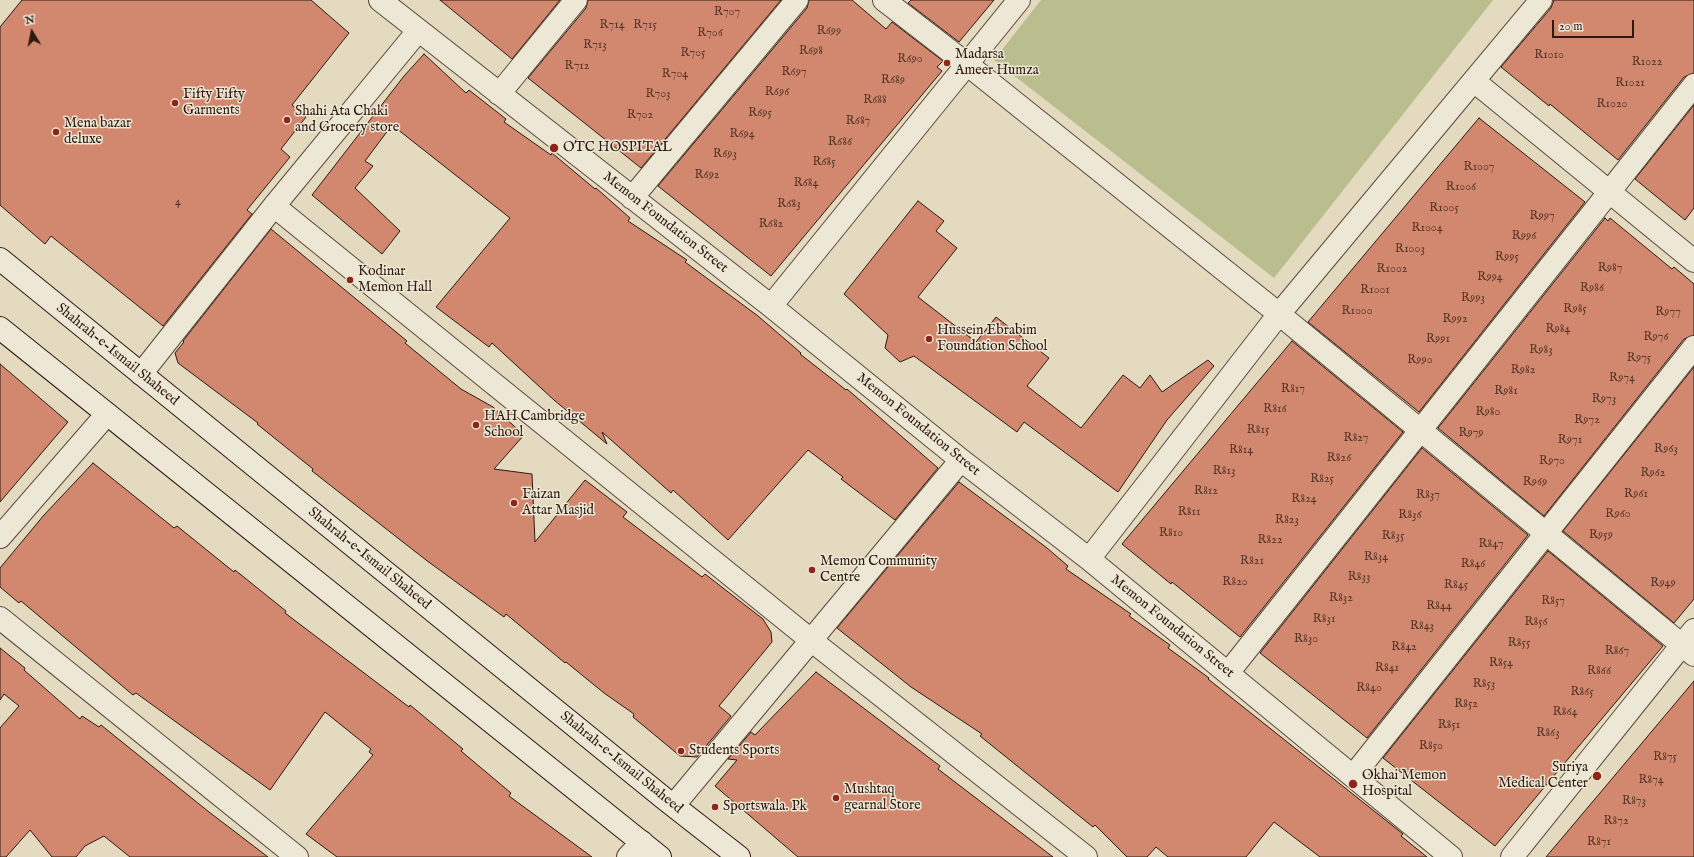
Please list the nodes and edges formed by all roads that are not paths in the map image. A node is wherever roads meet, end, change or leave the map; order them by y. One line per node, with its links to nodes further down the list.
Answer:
1 (380, 0): 7 (street, Memon Foundation Street)
2 (576, 0): 11 (street)
3 (797, 0): 13 (street)
4 (884, 0): 8 (street)
5 (1019, 0): 8 (street)
6 (1541, 0): 9 (street)
7 (418, 31): 11 (street, Memon Foundation Street); 14 (street)
8 (968, 65): 17 (street); 18 (street)
9 (1474, 81): 12 (street); 18 (street)
10 (1694, 85): 12 (street)
11 (499, 94): 13 (street, Memon Foundation Street)
12 (1609, 192): 16 (street); 23 (street)
13 (632, 198): 17 (street, Memon Foundation Street)
14 (274, 206): 21 (street); 29 (street)
15 (0, 259): 21 (street, Shahrah-e-Ismail Shaheed)
16 (1694, 261)
17 (771, 306): 24 (street, Memon Foundation Street)
18 (1279, 314): 23 (street); 27 (street)
19 (0, 328): 22 (street)
20 (1694, 346): 25 (street)
21 (141, 374): 33 (street, Shahrah-e-Ismail Shaheed)
22 (108, 414): 26 (street); 34 (street)
23 (1420, 430): 25 (street); 31 (street)
24 (961, 460): 27 (street, Memon Foundation Street); 29 (street)
25 (1545, 532): 30 (street); 32 (street)
26 (0, 537)
27 (1089, 559): 31 (street, Memon Foundation Street)
28 (0, 618): 35 (street)
29 (812, 641): 33 (street); 38 (street)
30 (1690, 643): 40 (street)
31 (1228, 673): 32 (street, Memon Foundation Street)
32 (1353, 776): 39 (street, Memon Foundation Street)
33 (674, 805): 37 (street, Shahrah-e-Ismail Shaheed)
34 (635, 850): 36 (street)
35 (297, 857)
36 (660, 857)
37 (739, 857)
38 (1086, 857)
39 (1451, 857)
40 (1512, 857)

